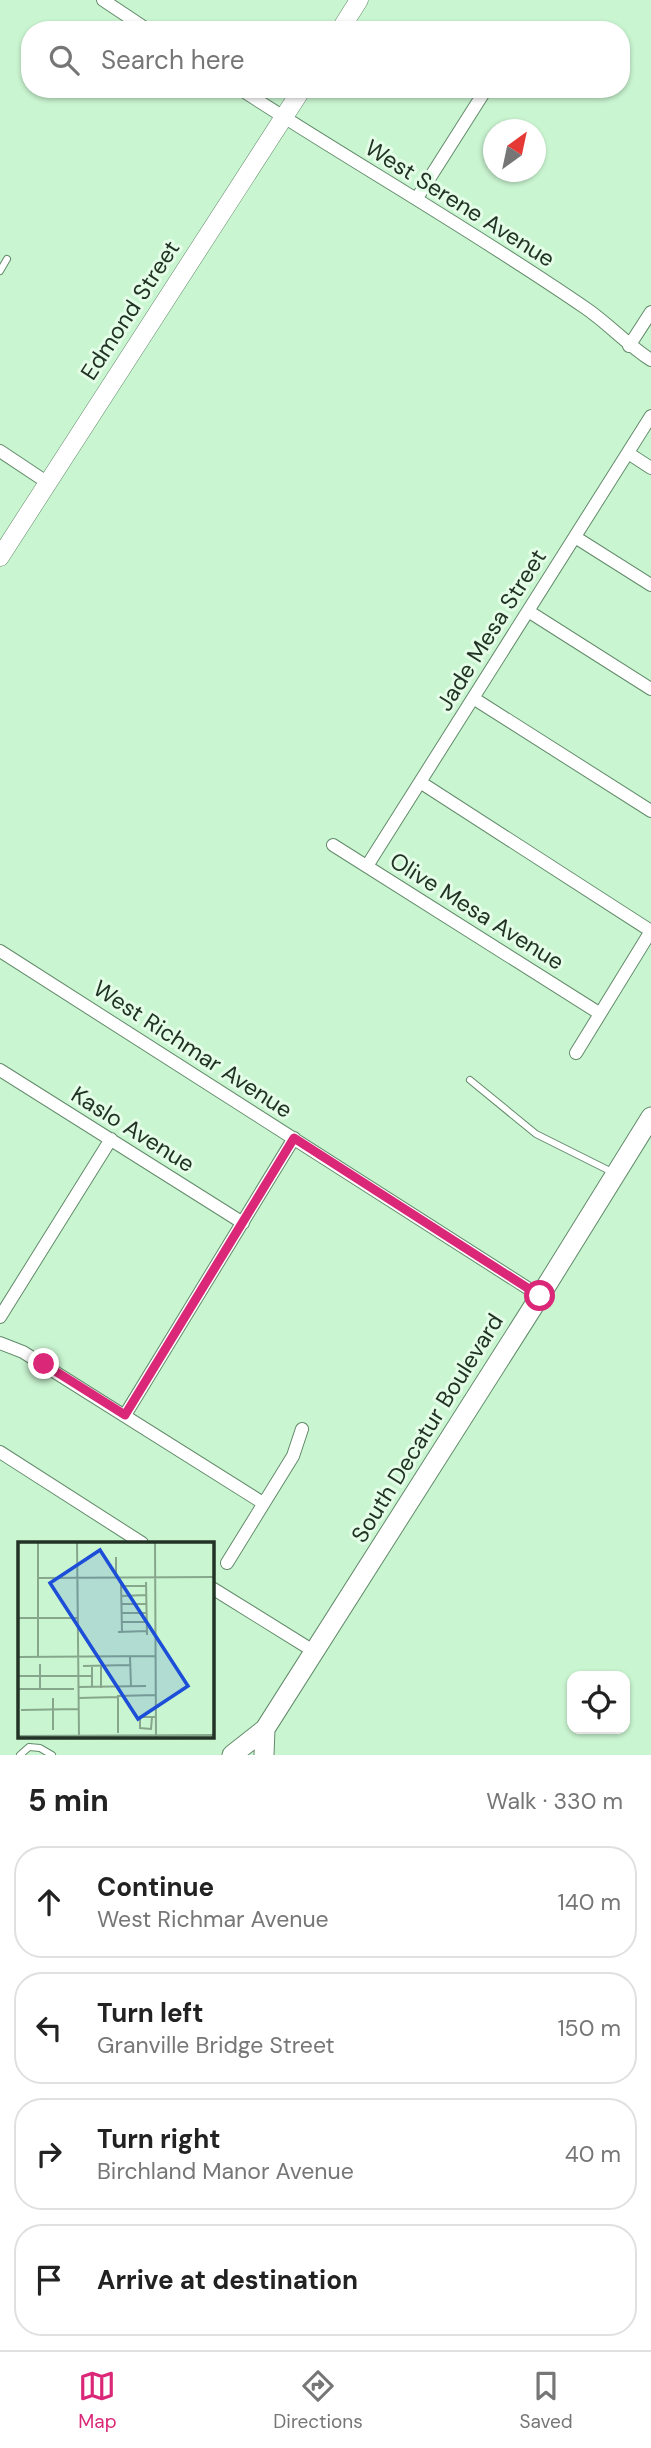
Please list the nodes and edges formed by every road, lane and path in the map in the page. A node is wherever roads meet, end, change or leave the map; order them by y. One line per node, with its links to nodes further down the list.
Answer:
1 (103, 0): 3 (street)
2 (359, 0): 4 (street)
3 (134, 21)
4 (346, 21)
5 (254, 98): 8 (street, West Serene Avenue)
6 (296, 98): 8 (street, Edmond Street)
7 (480, 98): 9 (street)
8 (284, 118): 9 (street, West Serene Avenue); 19 (street, Edmond Street)
9 (417, 198): 13 (street, West Serene Avenue)
10 (7, 259): 11 (lane)
11 (0, 271)
12 (651, 312): 13 (street)
13 (629, 346): 14 (street, West Serene Avenue)
14 (651, 360)
15 (651, 416): 17 (street, Jade Mesa Street)
16 (0, 452): 19 (street)
17 (628, 453): 18 (street); 20 (street, Jade Mesa Street)
18 (651, 468)
19 (48, 483): 21 (street, Edmond Street)
20 (575, 537): 22 (street); 23 (street, Jade Mesa Street)
21 (0, 557)
22 (651, 585)
23 (528, 611): 24 (street); 25 (street, Jade Mesa Street)
24 (651, 689)
25 (473, 698): 26 (street, Jade Mesa Street); 27 (street)
26 (420, 782): 29 (street, Jade Mesa Street); 30 (street)
27 (651, 811)
28 (333, 845): 29 (street, Olive Mesa Avenue)
29 (367, 866): 32 (street, Olive Mesa Avenue)
30 (651, 931): 32 (street)
31 (0, 951): 37 (street, West Richmar Avenue)
32 (599, 1013): 33 (street)
33 (576, 1053)
34 (0, 1070): 38 (street, Kaslo Avenue)
35 (470, 1080): 39 (lane)
36 (651, 1117): 39 (main road, South Decatur Boulevard)
37 (294, 1138): 40 (street); 41 (street, West Richmar Avenue)
38 (110, 1139): 40 (street, Kaslo Avenue); 42 (street)
39 (616, 1174): 41 (main road, South Decatur Boulevard)
40 (243, 1223): 44 (street)
41 (540, 1296): 51 (main road, South Decatur Boulevard)
42 (0, 1317)
43 (0, 1343): 44 (street)
44 (125, 1415): 47 (street)
45 (302, 1429): 47 (street)
46 (0, 1452): 48 (street)
47 (263, 1503): 49 (street)
48 (140, 1542)
49 (227, 1563)
50 (214, 1589): 51 (street)
51 (315, 1652): 52 (main road, South Decatur Boulevard)
52 (265, 1729): 55 (main road, South Decatur Boulevard); 56 (main road)
53 (20, 1755): 54 (lane)
54 (52, 1755)
55 (232, 1755)
56 (264, 1755)

